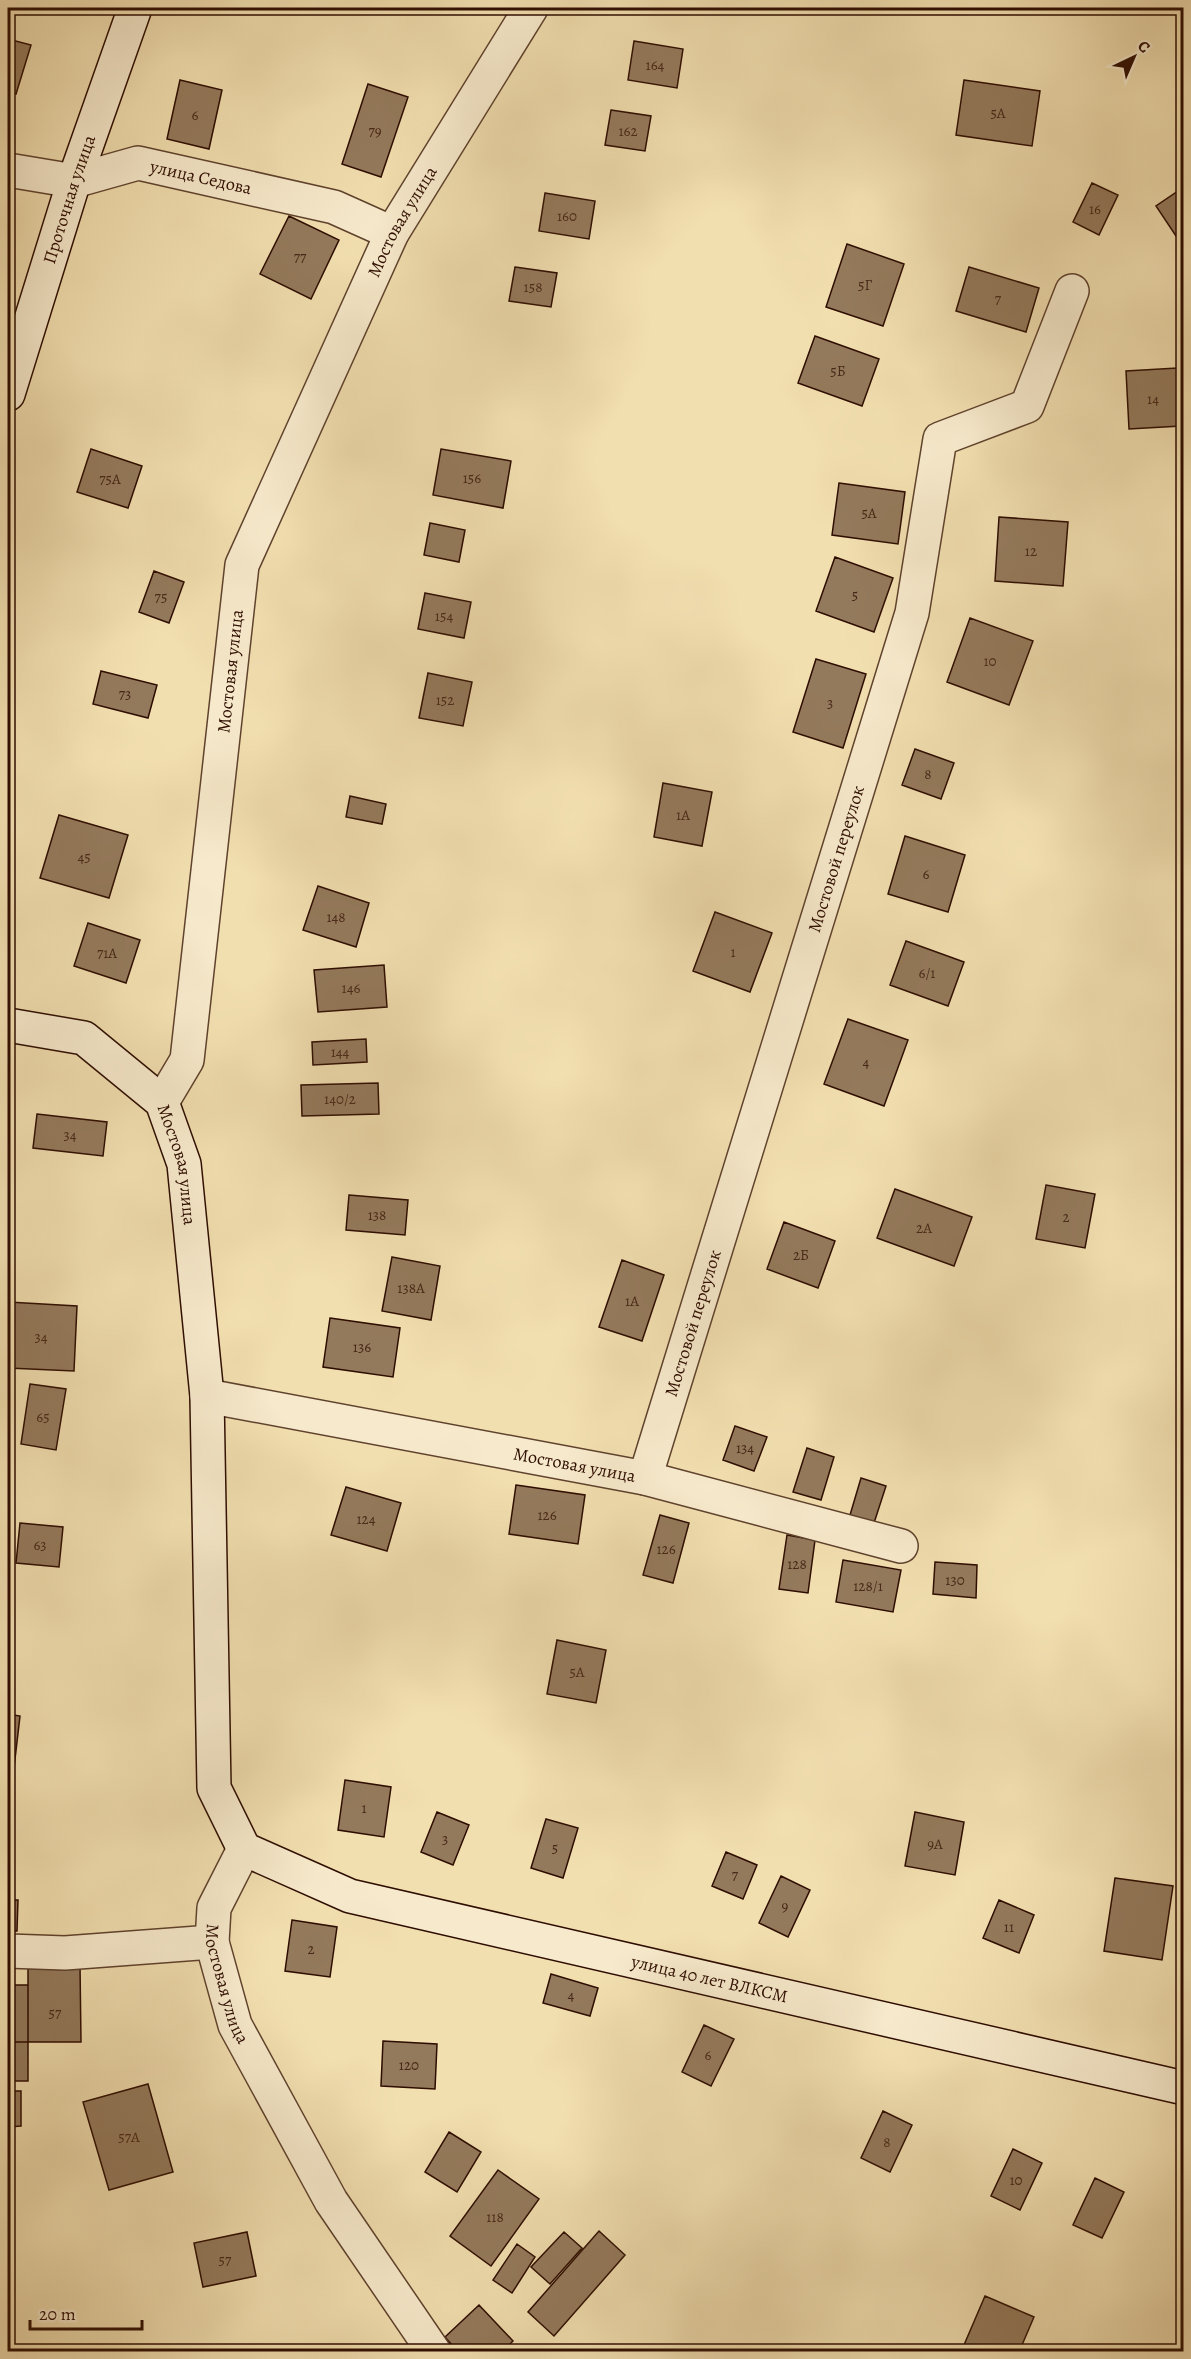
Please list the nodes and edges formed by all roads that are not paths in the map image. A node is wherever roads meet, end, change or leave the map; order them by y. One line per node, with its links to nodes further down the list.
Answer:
1 (135, 8): 4 (street, Проточная улица)
2 (531, 8): 5 (street, Мостовая улица)
3 (8, 170): 4 (street, улица Седова)
4 (74, 181): 5 (street, улица Седова); 7 (street, Проточная улица)
5 (392, 232): 9 (street, Мостовая улица)
6 (1072, 291): 11 (street, Мостовой переулок)
7 (8, 394)
8 (8, 1025): 9 (street)
9 (162, 1102): 10 (street, Мостовая улица)
10 (207, 1396): 11 (street, Мостовая улица); 13 (street, Мостовая улица)
11 (645, 1478): 12 (street, Мостовая улица)
12 (901, 1546)
13 (244, 1849): 14 (street, Мостовая улица); 16 (street, улица 40 лет ВЛКСМ)
14 (212, 1942): 15 (street); 17 (street, Мостовая улица)
15 (8, 1951)
16 (1184, 2088)
17 (434, 2352)

